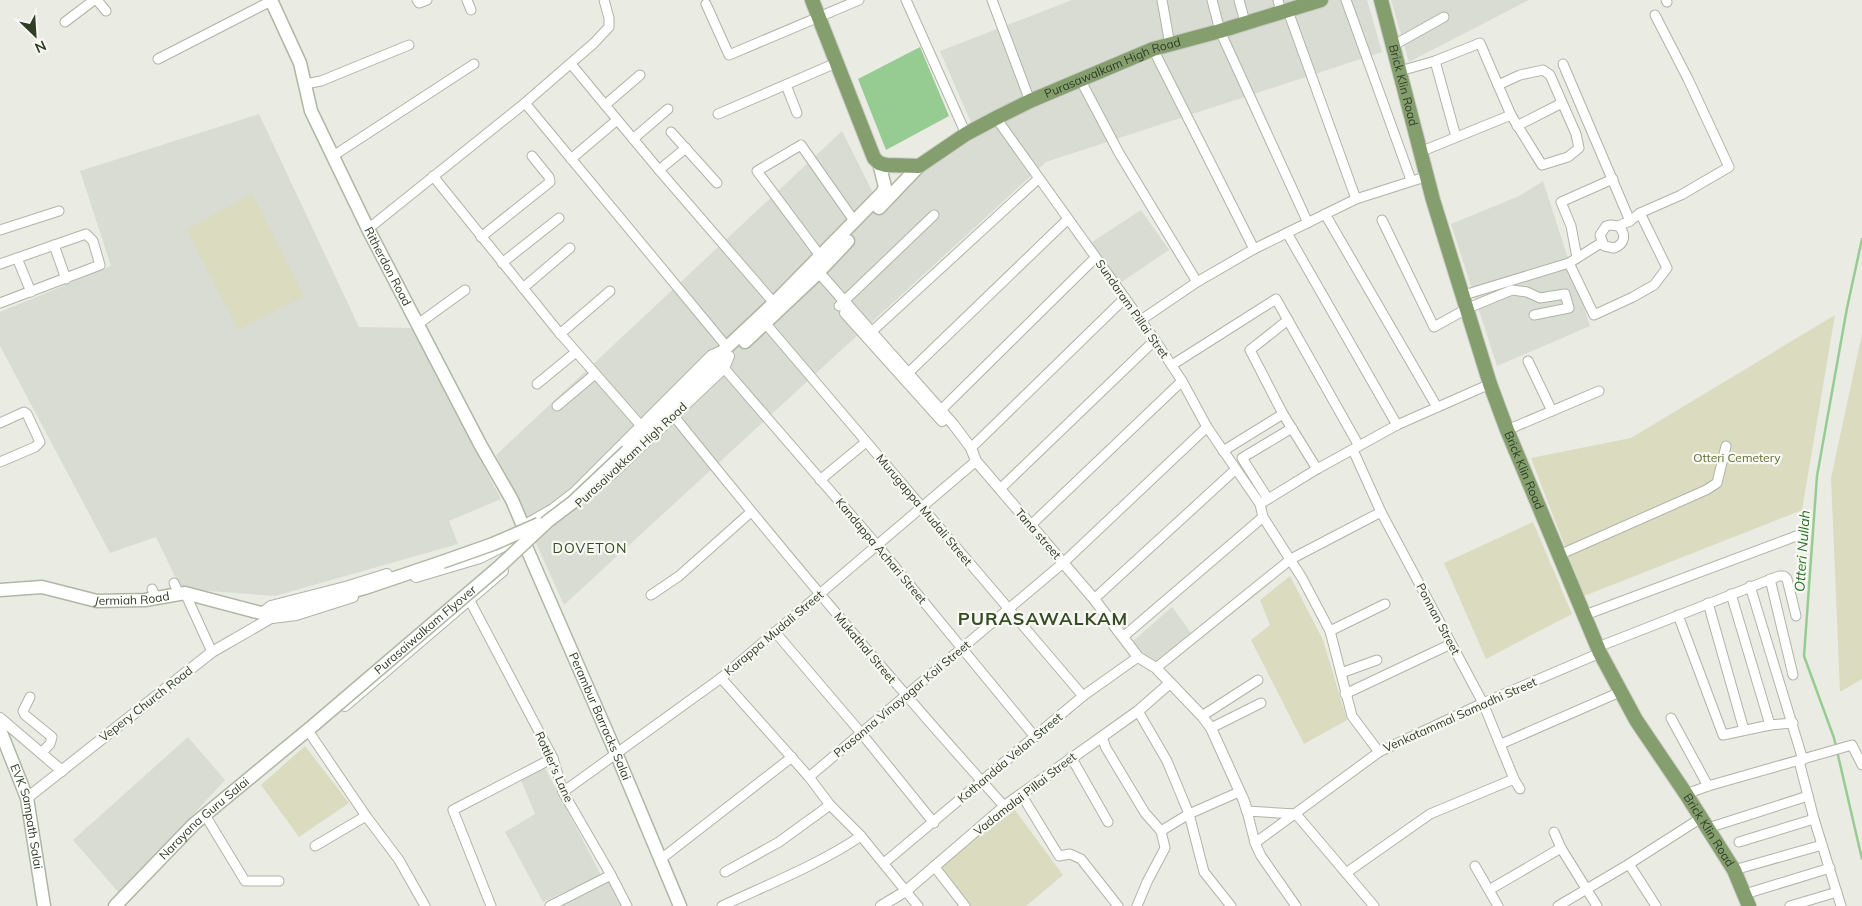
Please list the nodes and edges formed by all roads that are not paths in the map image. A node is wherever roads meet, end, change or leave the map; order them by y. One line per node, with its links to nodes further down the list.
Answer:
1 (95, 0): 20 (street); 24 (street)
2 (271, 0): 31 (street); 40 (main road, Ritherdon Road)
3 (417, 0): 4 (street)
4 (427, 0)
5 (467, 0): 19 (street)
6 (604, 0): 35 (street)
7 (812, 0): 22 (main road, Purasawalkam High Road)
8 (859, 0): 22 (street)
9 (906, 0): 55 (street)
10 (992, 0): 43 (street)
11 (1162, 0): 28 (street)
12 (1212, 0): 26 (street)
13 (1239, 0): 25 (street)
14 (1321, 0): 18 (main road, Purasawalkam High Road)
15 (1346, 0): 70 (street)
16 (1381, 0): 29 (main road, Brick Klin Road)
17 (706, 4): 22 (street)
18 (1282, 8): 25 (main road, Purasawalkam High Road); 72 (street)
19 (471, 10)
20 (106, 11)
21 (1655, 15): 75 (street)
22 (819, 16): 33 (main road, Purasawalkam High Road)
23 (1444, 17): 29 (street)
24 (65, 22)
25 (1245, 22): 26 (main road, Purasawalkam High Road)
26 (1220, 31): 28 (main road, Purasawalkam High Road); 82 (street)
27 (409, 45): 40 (street)
28 (1170, 45): 30 (main road, Purasawalkam High Road)
29 (1394, 45): 37 (main road, Brick Klin Road)
30 (1153, 49): 39 (main road, Purasawalkam High Road); 91 (street)
31 (158, 59)
32 (1435, 61): 37 (street); 42 (street); 56 (street)
33 (836, 63): 41 (street); 63 (main road, Purasawalkam High Road)
34 (474, 64): 60 (street)
35 (571, 64): 45 (street); 46 (street)
36 (1563, 64): 69 (street)
37 (1400, 71): 59 (main road, Brick Klin Road)
38 (640, 75): 46 (street)
39 (1081, 80): 43 (main road, Purasawalkam High Road); 99 (street)
40 (305, 84): 60 (main road, Ritherdon Road)
41 (786, 85): 48 (street); 49 (street)
42 (1498, 85): 44 (street); 50 (street)
43 (1030, 101): 51 (main road, Purasawalkam High Road)
44 (1562, 102): 53 (street); 53 (street)
45 (525, 103): 62 (street, Kandappa Achari Street); 66 (street)
46 (605, 105): 52 (street)
47 (668, 110): 57 (street)
48 (797, 113)
49 (718, 114)
50 (1510, 115): 53 (street); 56 (street)
51 (996, 118): 55 (main road, Purasawalkam High Road); 68 (street, Sundaram Pillai Stret)
52 (617, 120): 57 (street); 62 (street)
53 (1517, 126)
54 (671, 132): 58 (street)
55 (966, 134): 64 (main road, Purasawalkam High Road)
56 (1456, 137): 59 (street)
57 (633, 139): 65 (street)
58 (686, 148): 65 (street); 71 (street)
59 (1420, 152): 67 (main road, Brick Klin Road)
60 (333, 156): 84 (main road, Ritherdon Road)
61 (532, 156): 87 (street)
62 (571, 159): 118 (street, Kandappa Achari Street)
63 (879, 163): 64 (main road); 81 (main road, Purasawalkam High Road)
64 (919, 166): 97 (main road, Purasawalkam High Road)
65 (659, 170): 107 (street)
66 (433, 176): 84 (street); 87 (street)
67 (1428, 176): 70 (street); 105 (main road, Brick Klin Road)
68 (1038, 179): 78 (street, Sundaram Pillai Stret); 115 (street)
69 (1613, 179): 80 (street); 94 (street)
70 (1411, 180): 72 (street)
71 (717, 183)
72 (1356, 198): 74 (street)
73 (59, 211): 85 (street)
74 (1325, 214): 82 (street); 128 (street)
75 (1640, 214): 80 (street); 94 (street)
76 (934, 215): 108 (street)
77 (559, 218): 95 (street)
78 (1068, 219): 93 (street, Sundaram Pillai Stret); 122 (street)
79 (1382, 220): 105 (street)
80 (1630, 221): 83 (street)
81 (855, 222): 97 (main road, Purasawalkam High Road); 97 (street)
82 (1308, 223): 86 (street)
83 (1618, 226): 88 (street); 88 (street)
84 (368, 229): 112 (main road, Ritherdon Road)
85 (0, 230)
86 (1287, 233): 91 (street); 134 (street)
87 (481, 237): 95 (street)
88 (1601, 243): 94 (street)
89 (54, 245): 92 (street); 98 (street); 98 (street)
90 (570, 248): 100 (street)
91 (1254, 249): 99 (street)
92 (17, 258): 96 (street); 102 (street)
93 (1095, 258): 104 (street, Sundaram Pillai Stret); 129 (street)
94 (1573, 260): 105 (street)
95 (502, 263): 100 (street)
96 (0, 264)
97 (816, 268): 107 (main road, Purasawalkam High Road); 108 (street); 113 (main road, Purasawalkam High Road)
98 (66, 279): 102 (street)
99 (1197, 282): 110 (street)
100 (523, 288): 114 (street)
101 (465, 290): 112 (street)
102 (31, 292): 106 (street)
103 (610, 292): 114 (street)
104 (1125, 298): 110 (street, Sundaram Pillai Stret); 142 (street)
105 (1466, 301): 109 (street); 125 (main road, Brick Klin Road)
106 (0, 304)
107 (774, 304): 118 (main road, Purasawalkam High Road)
108 (841, 304): 115 (street)
109 (1534, 315)
110 (1141, 320): 116 (street, Sundaram Pillai Stret)
111 (1288, 320): 120 (street, Ponnan Street); 131 (street); 143 (street, Ponnan Street)
112 (418, 324): 160 (main road, Ritherdon Road)
113 (766, 324): 118 (main road, Purasawalkam High Road); 140 (street, Murugappa Mudali Street)
114 (560, 334): 117 (street)
115 (868, 335): 122 (street)
116 (1155, 340): 120 (street, Sundaram Pillai Stret); 150 (street)
117 (576, 352): 121 (street); 124 (street)
118 (722, 358): 132 (street, Purasaivakkam High Road); 135 (street); 149 (street, Kandappa Achari Street); 157 (main road, Purasaiwalkam Flyover, bridge)
119 (1528, 361): 130 (street)
120 (1172, 365): 123 (street, Sundaram Pillai Stret)
121 (595, 374): 127 (street); 135 (street)
122 (905, 375): 129 (street, Tana street); 139 (street)
123 (1182, 381): 136 (street, Sundaram Pillai Stret); 158 (street)
124 (537, 384)
125 (1490, 384): 128 (street); 138 (main road, Brick Klin Road)
126 (1599, 391): 130 (street)
127 (557, 406)
128 (1437, 407): 134 (street)
129 (941, 410): 139 (street, Tana street)
130 (1552, 411): 138 (street)
131 (1284, 414): 137 (street); 144 (street)
132 (674, 415): 154 (street, Mukathal Street); 160 (street, Purasaivakkam High Road)
133 (0, 423): 146 (street)
134 (1397, 426): 143 (street)
135 (642, 427): 160 (street)
136 (1207, 428): 144 (street, Sundaram Pillai Stret); 167 (street, Prasanna Vinayagar Koil Street)
137 (1292, 428): 148 (street); 151 (street)
138 (1507, 430): 164 (main road, Brick Klin Road)
139 (957, 432): 142 (street, Tana street)
140 (866, 442): 149 (street); 153 (street, Murugappa Mudali Street)
141 (1726, 446): 164 (street)
142 (971, 448): 145 (street, Tana street)
143 (1356, 448): 148 (street); 155 (street, Ponnan Street)
144 (1223, 451): 147 (street, Sundaram Pillai Stret)
145 (976, 461): 150 (street, Tana street); 153 (street, Karappa Mudali Street)
146 (0, 462)
147 (1236, 469): 152 (street, Sundaram Pillai Stret); 176 (street)
148 (1317, 469): 151 (street)
149 (820, 480): 162 (street, Kandappa Achari Street)
150 (1000, 489): 158 (street, Tana street)
151 (1268, 499): 152 (street)
152 (1260, 504): 156 (street)
153 (923, 508): 162 (street, Karappa Mudali Street); 180 (street, Murugappa Mudali Street)
154 (752, 512): 173 (street, Mukathal Street); 175 (street)
155 (1381, 512): 166 (street); 188 (street, Ponnan Street)
156 (1263, 517): 166 (street); 187 (street)
157 (548, 521): 181 (main road, Purasaiwalkam Flyover, bridge); 216 (main road, Purasaiwalkam Flyover, bridge)
158 (1031, 525): 167 (street, Tana street)
159 (1799, 535): 183 (street)
160 (524, 538): 161 (street, Vepery Church Road); 163 (street); 168 (street); 222 (main road, Perambur Barracks Salai)
161 (477, 545): 165 (street); 181 (street, Vepery Church Road)
162 (877, 545): 173 (street, Karappa Mudali Street); 189 (street, Kandappa Achari Street)
163 (504, 551): 165 (street); 168 (street); 216 (street)
164 (1559, 555): 183 (main road, Brick Klin Road)
165 (480, 558): 181 (street)
166 (1290, 559): 185 (street); 194 (street)
167 (1064, 563): 176 (street, Tana street); 180 (street, Prasanna Vinayagar Koil Street)
168 (510, 565): 177 (street)
169 (1770, 579): 170 (street, Venkatammal Samadhi Street); 184 (street); 196 (street)
170 (1750, 586): 174 (street, Venkatammal Samadhi Street); 211 (street)
171 (0, 590): 172 (main road, Jermiah Road)
172 (179, 590): 181 (main road, Jermiah Road); 191 (street)
173 (820, 594): 186 (street, Karappa Mudali Street); 204 (street, Mukathal Street)
174 (1731, 594): 178 (street, Venkatammal Samadhi Street); 212 (street)
175 (651, 595)
176 (1094, 599): 187 (street, Tana street)
177 (470, 601): 216 (street); 224 (street, Rottler's Lane)
178 (1708, 603): 182 (street, Venkatammal Samadhi Street); 215 (street)
179 (1385, 604): 185 (street)
180 (1008, 609): 189 (street, Prasanna Vinayagar Koil Street); 202 (street, Murugappa Mudali Street)
181 (270, 614): 191 (street, Vepery Church Road)
182 (1678, 615): 190 (street, Venkatammal Samadhi Street); 215 (street)
183 (1585, 616): 190 (main road, Brick Klin Road)
184 (1796, 616)
185 (1330, 631): 195 (street)
186 (775, 632): 197 (street, Karappa Mudali Street); 217 (street)
187 (1123, 637): 192 (street, Tana street)
188 (1451, 644): 201 (street); 206 (street, Ponnan Street)
189 (962, 648): 204 (street, Prasanna Vinayagar Koil Street); 218 (street, Kandappa Achari Street)
190 (1599, 650): 200 (main road, Brick Klin Road); 206 (street, Venkatammal Samadhi Street)
191 (212, 652): 229 (street, Vepery Church Road)
192 (1138, 657): 194 (street, Tana street); 202 (street, Kothandda Velan Street)
193 (1377, 660): 195 (street)
194 (1156, 668): 199 (street, Tana street)
195 (1341, 673): 201 (street)
196 (1793, 675)
197 (721, 678): 222 (street, Karappa Mudali Street); 225 (street)
198 (1258, 680): 208 (street)
199 (1170, 683): 207 (street, Vadamalai Pillai Street); 208 (street, Tana street)
200 (1620, 692): 220 (street); 238 (main road, Brick Klin Road)
201 (1345, 694): 221 (street)
202 (1083, 696): 218 (street, Kothandda Velan Street)
203 (30, 697): 223 (street)
204 (906, 697): 217 (street, Prasanna Vinayagar Koil Street); 232 (street, Mukathal Street)
205 (1261, 703): 213 (street)
206 (1483, 703): 220 (street, Ponnan Street); 221 (street, Venkatammal Samadhi Street)
207 (1138, 711): 219 (street, Vadamalai Pillai Street); 244 (street)
208 (1202, 716): 213 (street, Tana street)
209 (0, 718): 223 (street)
210 (1671, 718): 233 (street)
211 (1793, 723): 212 (street); 227 (street)
212 (1770, 725): 215 (street)
213 (1211, 728): 236 (street, Tana street)
214 (0, 730): 240 (main road, EVK Sampath Salai)
215 (1744, 730)
216 (309, 732): 246 (main road, Narayana Guru Salai); 247 (street)
217 (862, 734): 230 (street, Prasanna Vinayagar Koil Street); 250 (street)
218 (1035, 737): 232 (street, Kothandda Velan Street)
219 (1102, 737): 226 (street, Vadamalai Pillai Street); 252 (street)
220 (1501, 744): 231 (street, Ponnan Street)
221 (1379, 752): 245 (street, Venkatammal Samadhi Street)
222 (616, 753): 235 (street, Karappa Mudali Street); 260 (main road, Perambur Barracks Salai)
223 (41, 754): 229 (street)
224 (552, 758): 235 (street, Rottler's Lane); 280 (street)
225 (792, 758): 230 (street); 260 (street)
226 (1071, 758): 237 (street, Vadamalai Pillai Street); 249 (street)
227 (1801, 761): 228 (street); 233 (street); 239 (street)
228 (1862, 765)
229 (62, 771): 240 (street, Vepery Church Road)
230 (809, 777): 241 (street)
231 (1514, 779): 234 (street, Ponnan Street); 268 (street)
232 (982, 781): 242 (street, Mukathal Street); 250 (street, Kothandda Velan Street)
233 (1708, 786): 238 (street)
234 (1520, 789)
235 (563, 792): 269 (street, Rottler's Lane)
236 (1239, 792): 243 (street, Tana street); 244 (street)
237 (1021, 794): 242 (street, Vadamalai Pillai Street); 288 (street)
238 (1686, 794): 251 (main road, Brick Klin Road)
239 (1808, 796): 248 (street); 251 (street)
240 (26, 798): 277 (main road, EVK Sampath Salai)
241 (830, 804): 254 (street); 267 (street)
242 (1005, 807): 263 (street, Vadamalai Pillai Street)
243 (1246, 811): 245 (street); 256 (street)
244 (1189, 814): 252 (street); 290 (street)
245 (1296, 814): 256 (street, Venkatammal Samadhi Street); 268 (street)
246 (204, 815): 270 (street); 278 (main road, Narayana Guru Salai)
247 (366, 816): 258 (street); 279 (street)
248 (1814, 819): 255 (street); 257 (street)
249 (1108, 822)
250 (934, 823): 261 (street, Kothandda Velan Street)
251 (1704, 823): 262 (street); 266 (main road, Brick Klin Road)
252 (1161, 831): 289 (street)
253 (1554, 832): 259 (street)
254 (861, 836): 261 (street); 284 (street)
255 (1738, 842)
256 (1255, 843): 291 (street)
257 (1822, 845): 265 (street); 266 (street)
258 (315, 846)
259 (1561, 848): 271 (street); 272 (street)
260 (661, 859): 283 (main road, Perambur Barracks Salai)
261 (884, 863): 273 (street)
262 (1629, 864): 271 (street); 295 (street)
263 (934, 866): 273 (street, Vadamalai Pillai Street); 287 (street)
264 (1475, 866): 272 (street)
265 (1830, 868): 274 (street); 275 (street)
266 (1734, 870): 275 (main road, Brick Klin Road)
267 (725, 872)
268 (1346, 873): 276 (street)
269 (612, 875): 281 (street); 282 (street, Rottler's Lane)
270 (279, 881)
271 (1586, 889): 293 (street); 294 (street)
272 (1489, 890): 292 (street)
273 (906, 891): 285 (street, Vadamalai Pillai Street); 286 (street)
274 (1837, 892): 296 (street); 297 (street)
275 (1746, 902)
276 (1372, 905)
277 (44, 906)
278 (115, 906)
279 (425, 906)
280 (491, 906)
281 (550, 906)
282 (627, 906)
283 (680, 906)
284 (722, 906)
285 (881, 906)
286 (918, 906)
287 (965, 906)
288 (1118, 906)
289 (1137, 906)
290 (1231, 906)
291 (1296, 906)
292 (1498, 906)
293 (1558, 906)
294 (1597, 906)
295 (1656, 906)
296 (1790, 906)
297 (1841, 906)

